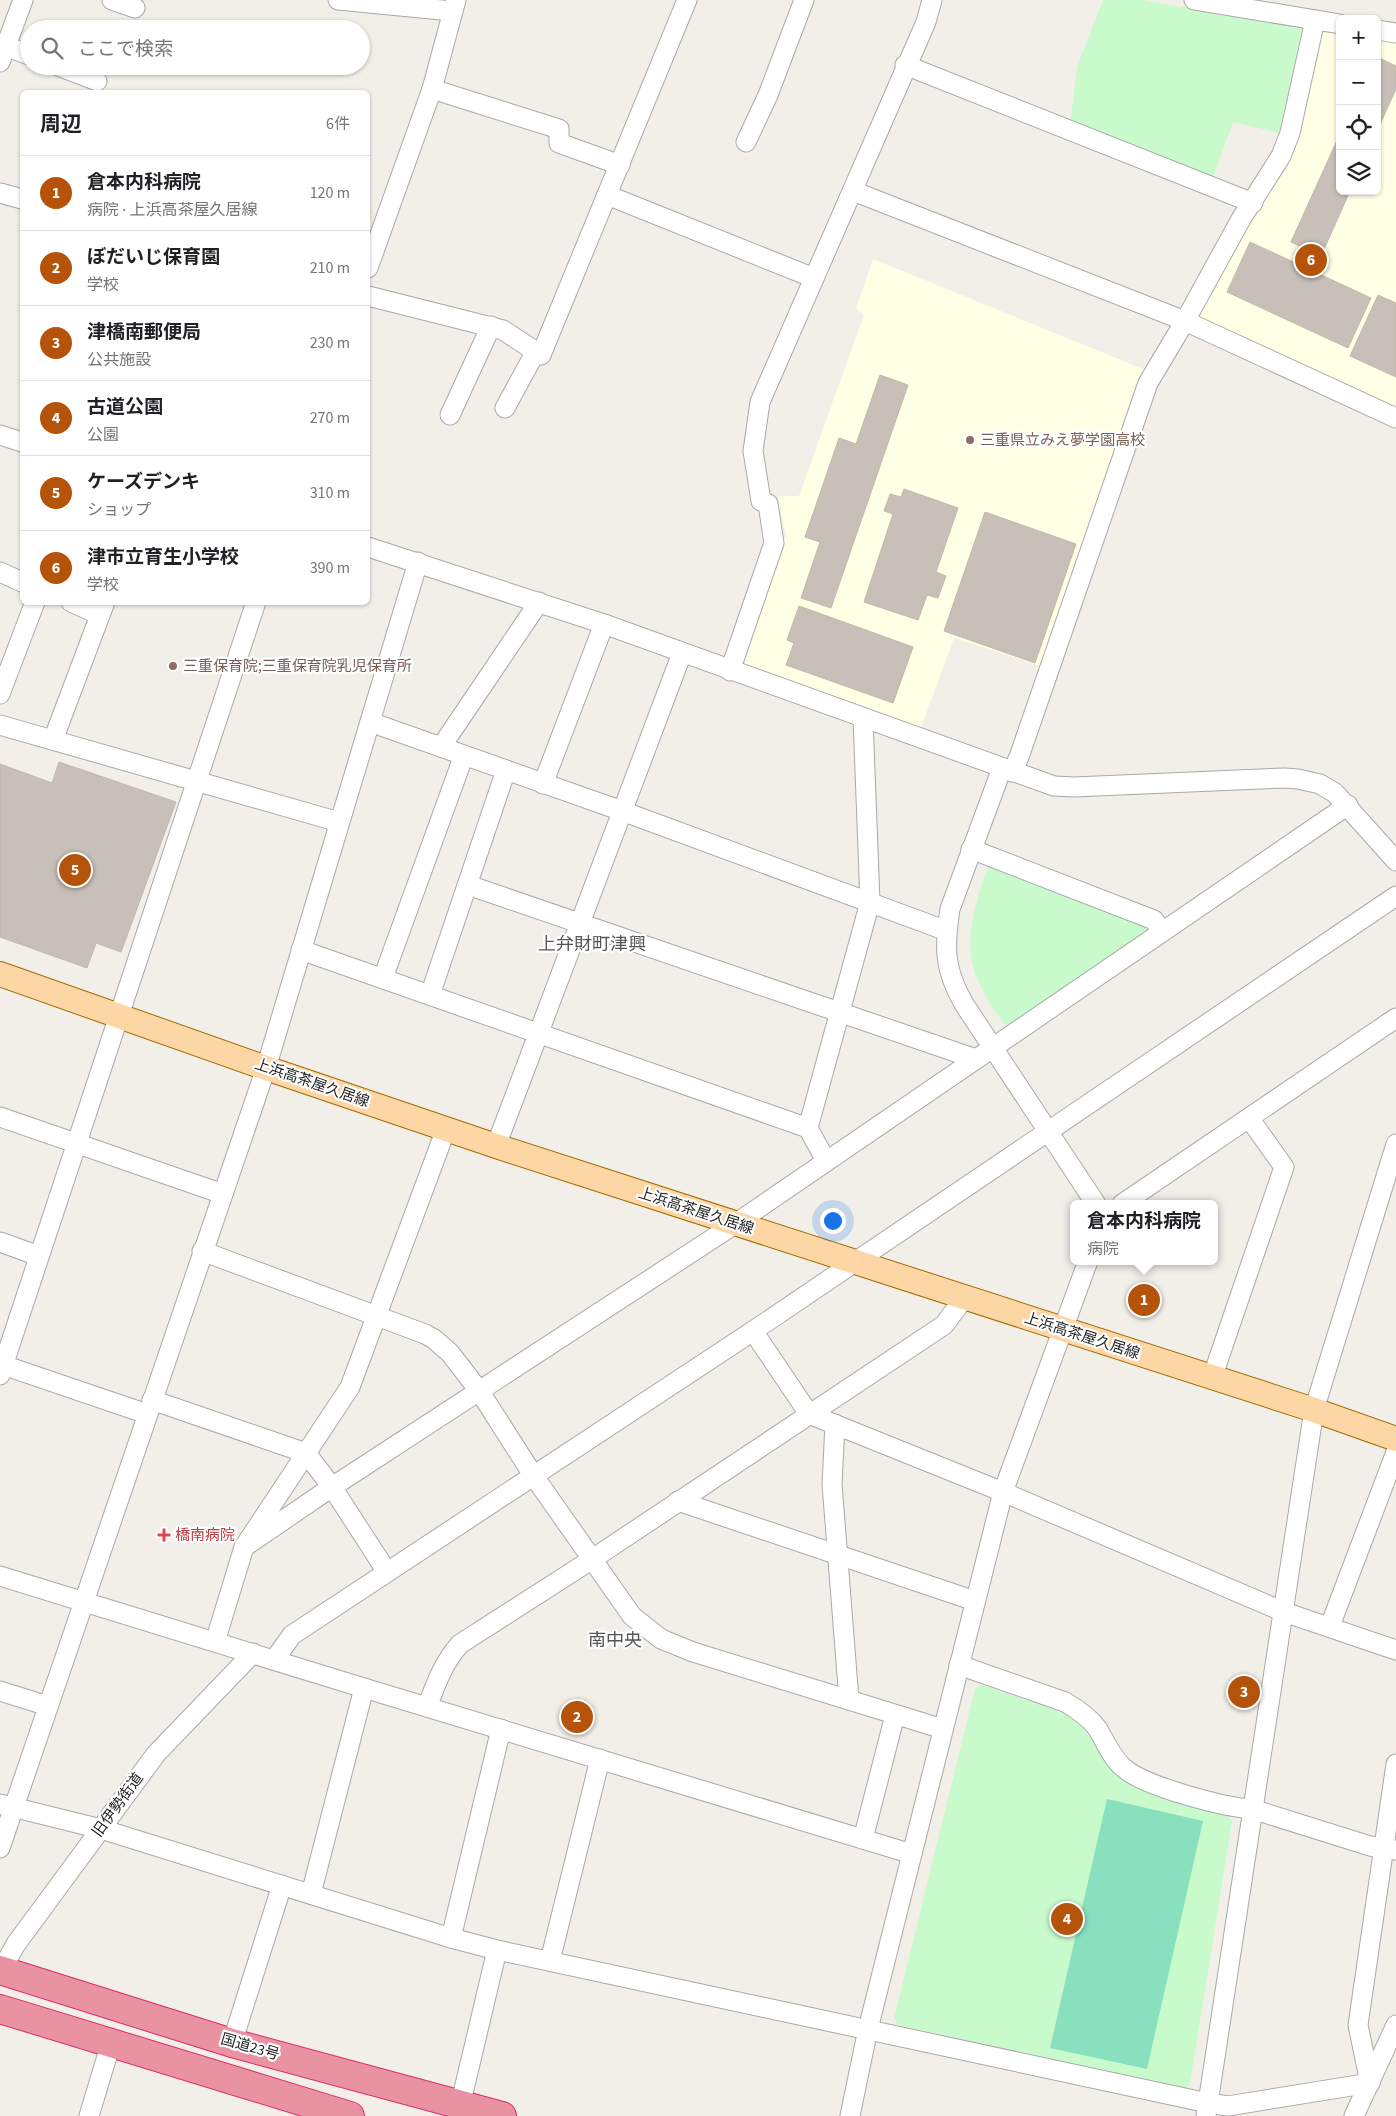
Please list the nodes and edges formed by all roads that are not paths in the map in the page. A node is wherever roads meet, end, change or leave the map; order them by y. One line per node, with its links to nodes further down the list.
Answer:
1 (23, 0): 15 (street)
2 (112, 0): 10 (street)
3 (341, 0): 8 (street)
4 (687, 0): 22 (street)
5 (804, 0): 21 (street)
6 (932, 0): 17 (street)
7 (1194, 0): 9 (street)
8 (454, 6): 20 (street)
9 (1265, 6): 11 (street)
10 (135, 8)
11 (1316, 20): 12 (street); 27 (street)
12 (1336, 23)
13 (1381, 31): 14 (street)
14 (1396, 33)
15 (2, 51): 16 (street)
16 (20, 54)
17 (905, 65): 23 (street); 27 (street)
18 (81, 75): 19 (street)
19 (97, 81)
20 (432, 89): 22 (street); 28 (street)
21 (746, 142)
22 (620, 165): 25 (street)
23 (852, 191): 29 (street); 31 (street)
24 (0, 194): 26 (street)
25 (607, 195): 29 (street); 33 (street)
26 (20, 199)
27 (1253, 203): 31 (street)
28 (370, 262)
29 (814, 278): 50 (street)
30 (370, 296): 32 (street)
31 (1185, 321): 36 (street); 59 (street)
32 (491, 326): 33 (street); 35 (street)
33 (536, 351): 34 (street)
34 (505, 408)
35 (450, 415)
36 (1396, 418)
37 (0, 435): 38 (street)
38 (20, 441)
39 (370, 547): 40 (street)
40 (418, 562): 43 (street); 53 (street)
41 (0, 572): 42 (street)
42 (20, 581)
43 (539, 602): 48 (street); 56 (street)
44 (33, 605): 51 (street)
45 (85, 605): 47 (street)
46 (255, 605): 60 (street)
47 (103, 609): 55 (street)
48 (604, 624): 49 (street); 61 (street)
49 (682, 653): 50 (street); 63 (street)
50 (730, 671): 52 (street)
51 (0, 694)
52 (863, 718): 59 (street); 69 (street)
53 (370, 722): 56 (street); 64 (street)
54 (0, 725): 55 (street)
55 (53, 740): 60 (street)
56 (441, 747): 57 (street)
57 (464, 755): 58 (street); 75 (street)
58 (506, 770): 61 (street); 67 (street)
59 (1007, 770): 62 (street); 65 (street)
60 (197, 780): 64 (street); 78 (street)
61 (543, 784): 63 (street)
62 (1348, 805): 66 (street); 72 (street)
63 (622, 812): 69 (street); 70 (street)
64 (339, 822): 73 (street)
65 (971, 849): 71 (street); 72 (street)
66 (1396, 861)
67 (468, 885): 70 (street); 76 (street)
68 (1396, 896): 88 (street)
69 (870, 902): 71 (street); 77 (street)
70 (580, 923): 77 (street); 80 (street)
71 (947, 931): 81 (street)
72 (1162, 932): 81 (street)
73 (302, 950): 75 (street); 83 (street)
74 (0, 974): 78 (main road, 上浜高茶屋久居線)
75 (383, 978): 76 (street)
76 (430, 995): 80 (street)
77 (841, 1012): 82 (street); 86 (street)
78 (119, 1015): 83 (main road, 上浜高茶屋久居線); 89 (street)
79 (1396, 1018): 85 (street)
80 (538, 1033): 86 (street); 91 (street)
81 (994, 1047): 82 (street); 88 (street)
82 (976, 1059): 92 (street)
83 (266, 1068): 87 (main road, 上浜高茶屋久居線); 93 (street)
84 (0, 1117): 89 (street)
85 (1249, 1118): 95 (street); 107 (street)
86 (808, 1128): 92 (street)
87 (446, 1129): 91 (main road, 上浜高茶屋久居線); 103 (street)
88 (1050, 1131): 94 (street); 100 (street)
89 (75, 1144): 93 (street); 99 (street)
90 (1396, 1144): 110 (street)
91 (496, 1146): 96 (main road, 上浜高茶屋久居線)
92 (826, 1161): 96 (street)
93 (223, 1194): 98 (street)
94 (1093, 1200)
95 (1128, 1200)
96 (734, 1224): 100 (main road, 上浜高茶屋久居線); 108 (street)
97 (0, 1242): 99 (street)
98 (202, 1251): 103 (street); 109 (street)
99 (39, 1256): 106 (street)
100 (855, 1262): 102 (main road, 上浜高茶屋久居線); 105 (street)
101 (1087, 1265): 104 (street)
102 (965, 1297): 104 (main road, 上浜高茶屋久居線); 111 (street)
103 (377, 1315): 108 (street); 115 (street)
104 (1063, 1330): 107 (main road, 上浜高茶屋久居線); 118 (street)
105 (753, 1331): 111 (street); 116 (street)
106 (1, 1368): 109 (street)
107 (1212, 1378): 110 (main road, 上浜高茶屋久居線)
108 (480, 1392): 116 (street); 117 (street)
109 (150, 1407): 115 (street); 125 (street)
110 (1314, 1410): 113 (main road, 上浜高茶屋久居線); 127 (street)
111 (810, 1414): 112 (street); 119 (street)
112 (835, 1424): 118 (street); 121 (street)
113 (1396, 1439)
114 (1396, 1452): 128 (street)
115 (306, 1453): 117 (street); 120 (street)
116 (533, 1475): 122 (street); 123 (street)
117 (332, 1487): 120 (street); 123 (street)
118 (1003, 1492): 126 (street); 127 (street)
119 (678, 1501): 121 (street); 122 (street)
120 (244, 1547): 129 (street)
121 (838, 1554): 126 (street); 136 (street)
122 (591, 1560): 136 (street); 138 (street)
123 (387, 1572): 132 (street)
124 (0, 1576): 125 (street)
125 (84, 1601): 129 (street); 137 (street)
126 (975, 1601): 133 (street)
127 (1284, 1612): 128 (street); 145 (street)
128 (1330, 1626): 130 (street)
129 (215, 1642): 131 (street)
130 (1396, 1650)
131 (253, 1653): 132 (street); 146 (street, 旧伊勢街道)
132 (274, 1660): 134 (street)
133 (959, 1666): 141 (street); 145 (street)
134 (364, 1688): 138 (street); 152 (street)
135 (0, 1690): 137 (street)
136 (849, 1700): 139 (street)
137 (48, 1706): 144 (street)
138 (427, 1707): 140 (street)
139 (895, 1715): 141 (street); 147 (street)
140 (501, 1728): 142 (street); 153 (street)
141 (943, 1730): 150 (street)
142 (600, 1759): 147 (street); 155 (street)
143 (1396, 1764): 149 (street)
144 (7, 1806): 146 (street); 148 (street)
145 (1252, 1809): 149 (street); 165 (street)
146 (101, 1829): 151 (street); 156 (street, 旧伊勢街道)
147 (863, 1839): 150 (street)
148 (0, 1848)
149 (1390, 1849): 163 (street)
150 (912, 1854): 159 (street)
151 (282, 1885): 152 (street); 161 (street)
152 (311, 1894): 153 (street)
153 (451, 1938): 154 (street)
154 (497, 1950): 155 (street); 164 (street)
155 (550, 1961): 159 (street)
156 (1, 1970): 161 (highway, 国道23号)
157 (0, 2009): 160 (highway)
158 (1396, 2025): 162 (street)
159 (868, 2029): 165 (street); 169 (street)
160 (111, 2043): 166 (highway); 167 (street)
161 (232, 2043): 164 (highway, 国道23号)
162 (1392, 2046): 163 (street)
163 (1370, 2083): 165 (street); 170 (street)
164 (460, 2106): 168 (highway, 国道23号)
165 (1207, 2110)
166 (338, 2115)
167 (90, 2116)
168 (502, 2116)
169 (850, 2116)
170 (1354, 2116)

